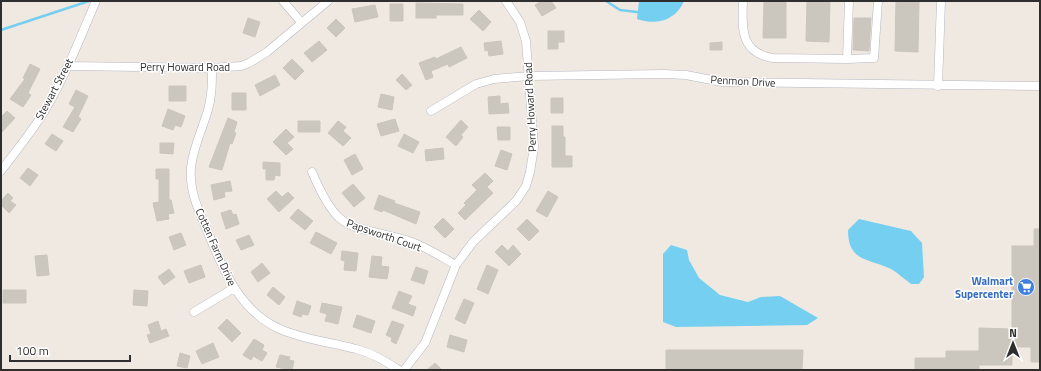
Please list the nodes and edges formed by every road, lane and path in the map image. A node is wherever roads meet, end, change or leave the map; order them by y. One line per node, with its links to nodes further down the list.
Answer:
1 (96, 1): 11 (street, Stewart Street)
2 (283, 1): 9 (street)
3 (328, 1): 9 (street, Perry Howard Road)
4 (506, 1): 13 (street, Perry Howard Road)
5 (743, 1): 10 (street)
6 (849, 1): 10 (street)
7 (878, 1): 10 (street)
8 (941, 1): 14 (street)
9 (301, 22): 12 (street, Perry Howard Road)
10 (847, 59)
11 (68, 66): 12 (street, Perry Howard Road); 17 (street, Stewart Street)
12 (212, 68): 20 (street, Cotten Farm Drive)
13 (529, 76): 14 (street, Penmon Drive); 16 (street, Penmon Drive); 19 (street, Perry Howard Road)
14 (938, 86): 15 (street, Penmon Drive)
15 (1040, 86)
16 (431, 111)
17 (1, 172)
18 (312, 172): 19 (street, Papsworth Court)
19 (456, 265): 23 (street, Perry Howard Road)
20 (234, 288): 21 (street); 22 (street, Cotten Farm Drive)
21 (194, 312)
22 (399, 370)
23 (404, 370)

